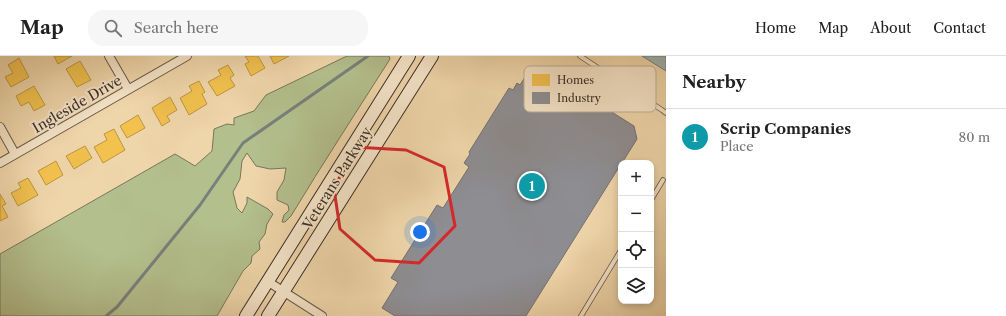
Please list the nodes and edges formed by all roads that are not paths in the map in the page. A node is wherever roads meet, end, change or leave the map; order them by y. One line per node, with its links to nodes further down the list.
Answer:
1 (109, 56): 7 (street)
2 (187, 56): 7 (street, Ingleside Drive)
3 (409, 56): 16 (main road, Veterans Parkway)
4 (432, 56): 17 (main road, Veterans Parkway)
5 (580, 56): 6 (lane)
6 (595, 66)
7 (128, 89): 11 (street, Ingleside Drive)
8 (656, 106): 9 (lane)
9 (666, 113)
10 (0, 127): 11 (street)
11 (15, 154): 12 (street, Ingleside Drive)
12 (0, 162)
13 (664, 180): 14 (lane)
14 (654, 196)
15 (618, 255): 21 (lane)
16 (267, 281): 17 (street); 18 (main road, Veterans Parkway)
17 (283, 292): 19 (main road, Veterans Parkway); 20 (street)
18 (246, 316)
19 (268, 316)
20 (322, 316)
21 (581, 316)

